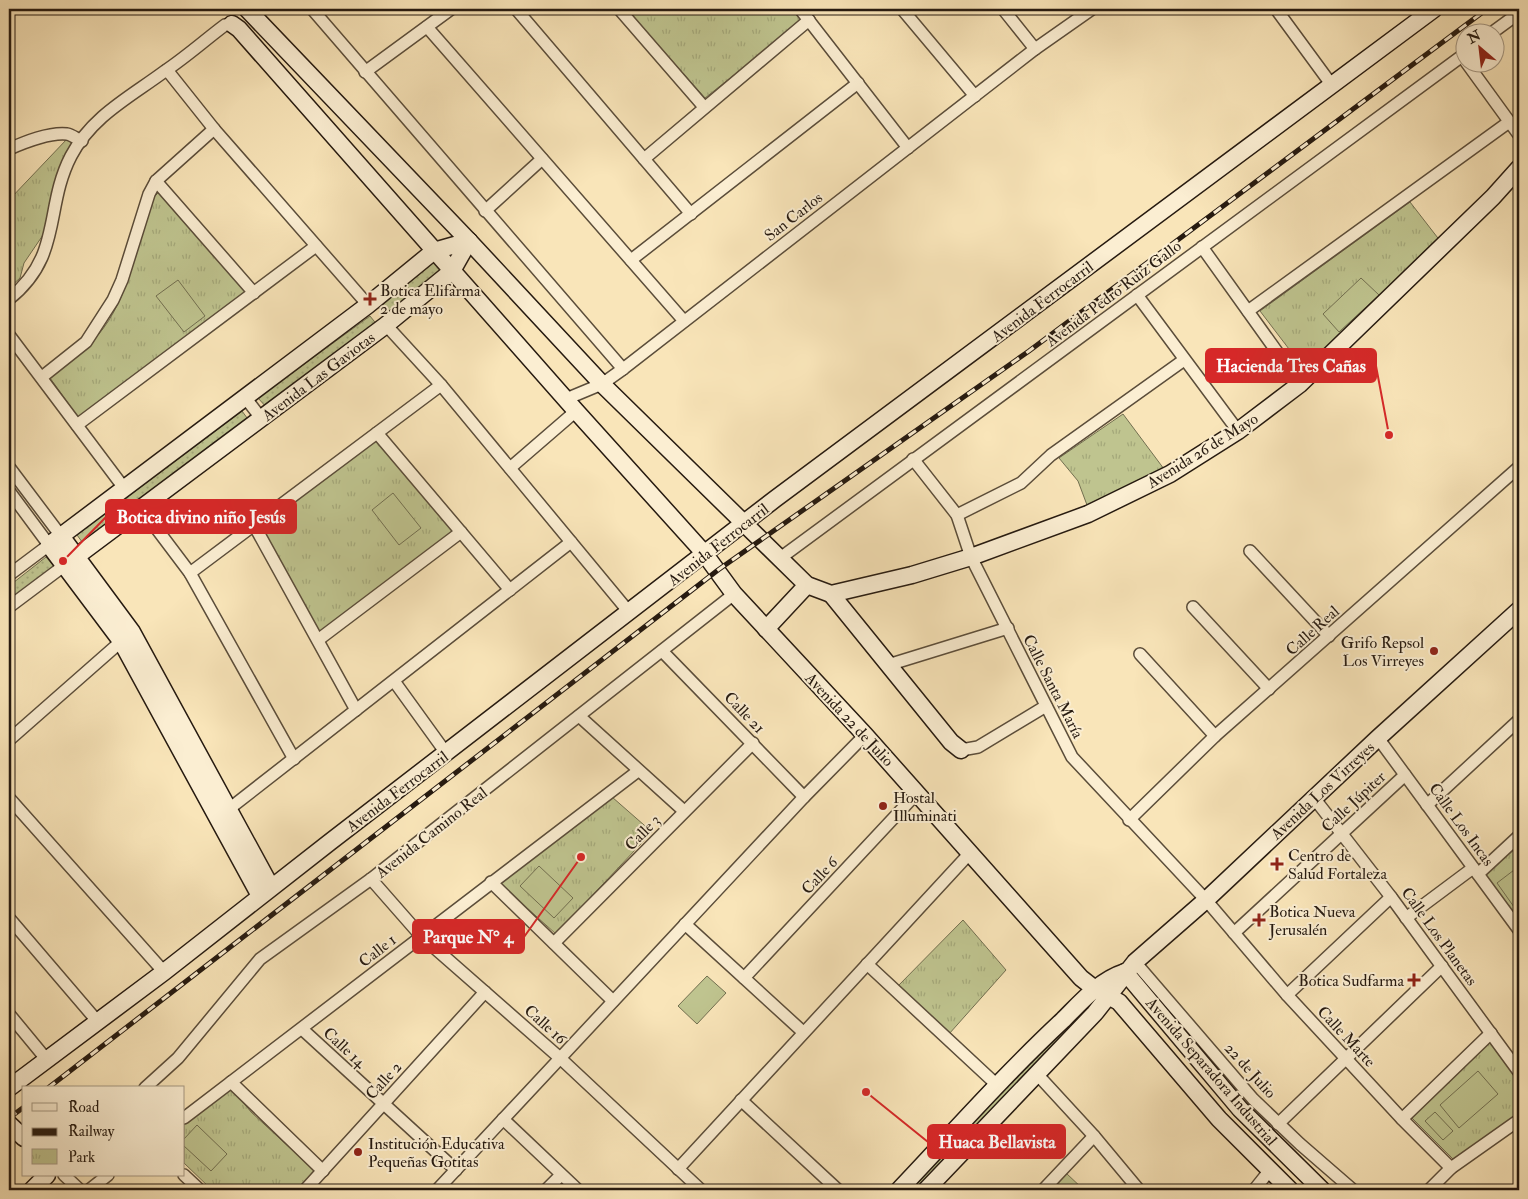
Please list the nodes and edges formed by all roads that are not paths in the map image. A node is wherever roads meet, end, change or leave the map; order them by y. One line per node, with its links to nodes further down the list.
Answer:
1 (247, 9): 38 (street)
2 (451, 9): 16 (street)
3 (516, 9): 33 (street)
4 (619, 9): 25 (street)
5 (800, 9): 13 (street)
6 (902, 9): 24 (street)
7 (1003, 9): 17 (street)
8 (1092, 9): 17 (street, San Carlos)
9 (1276, 9): 23 (street)
10 (1434, 9): 23 (street, Avenida Ferrocarril)
11 (316, 10): 20 (street)
12 (1519, 13): 14 (street)
13 (809, 20): 22 (street); 25 (street)
14 (1506, 22)
15 (232, 24): 19 (street); 41 (street, Avenida 22 de Julio)
16 (427, 27): 20 (street); 32 (street)
17 (1035, 49): 24 (street, San Carlos)
18 (1456, 64): 40 (street, Avenida Pedro Ruiz Gallo)
19 (167, 70): 27 (street); 29 (street)
20 (365, 72): 36 (street)
21 (1474, 72): 26 (street)
22 (858, 84): 30 (street); 37 (street)
23 (1331, 84): 72 (street, Avenida Ferrocarril)
24 (975, 96): 30 (street, San Carlos)
25 (704, 107): 33 (street)
26 (1510, 122): 28 (street); 48 (street)
27 (214, 130): 35 (street); 39 (street)
28 (1519, 135)
29 (82, 141): 31 (street); 46 (street)
30 (908, 148): 49 (street, San Carlos)
31 (9, 149)
32 (542, 158): 36 (street); 42 (street)
33 (644, 159): 37 (street)
34 (1519, 168): 56 (street, Avenida 26 de Mayo)
35 (156, 181): 44 (street); 54 (street)
36 (485, 211): 53 (street)
37 (691, 214): 42 (street)
38 (469, 241): 41 (street, Avenida Las Gaviotas); 43 (street, Avenida Las Gaviotas); 55 (street)
39 (316, 246): 44 (street); 47 (street)
40 (1202, 247): 45 (street, Avenida Pedro Ruiz Gallo); 48 (street)
41 (434, 251): 43 (street, Avenida 22 de Julio); 47 (street, Avenida Las Gaviotas)
42 (631, 260): 49 (street)
43 (452, 271): 50 (street, Avenida Las Gaviotas); 59 (street, Avenida 22 de Julio)
44 (254, 293): 61 (street)
45 (1137, 295): 52 (street); 64 (street, Avenida Pedro Ruiz Gallo)
46 (9, 299)
47 (368, 305): 58 (street, Avenida Las Gaviotas)
48 (1248, 311): 56 (street)
49 (684, 321): 53 (street, San Carlos)
50 (386, 325): 57 (street); 60 (street, Avenida Las Gaviotas)
51 (9, 335): 54 (street)
52 (1184, 360): 62 (street); 71 (street)
53 (622, 369): 55 (street, San Carlos)
54 (42, 377): 61 (street)
55 (602, 384): 59 (street, San Carlos); 72 (street)
56 (1300, 384): 62 (street, Avenida 26 de Mayo)
57 (441, 385): 63 (street); 67 (street)
58 (244, 396): 60 (street); 68 (street, Avenida Las Gaviotas)
59 (571, 405): 67 (street, San Carlos); 78 (street, Avenida 22 de Julio)
60 (261, 418): 70 (street, Avenida Las Gaviotas)
61 (77, 425): 68 (street)
62 (1238, 431): 79 (street, Avenida 26 de Mayo)
63 (377, 433): 73 (street); 74 (street)
64 (913, 459): 71 (street, Calle Santa María); 80 (street, Avenida Pedro Ruiz Gallo)
65 (9, 467): 75 (street)
66 (1519, 467): 95 (street, Calle Real)
67 (510, 468): 76 (street)
68 (124, 488): 75 (street, Avenida Las Gaviotas)
69 (9, 491): 75 (street)
70 (141, 508): 81 (street, Avenida Las Gaviotas); 82 (street)
71 (956, 514): 79 (street, Calle Santa María)
72 (743, 524): 78 (street, Avenida Ferrocarril); 80 (street)
73 (254, 525): 82 (street); 96 (street)
74 (460, 532): 85 (street); 96 (street)
75 (55, 540): 81 (street); 83 (street, Avenida Las Gaviotas)
76 (571, 542): 85 (street); 91 (street)
77 (1250, 551): 95 (street)
78 (704, 553): 86 (street, Avenida 22 de Julio); 91 (street, Avenida Ferrocarril)
79 (971, 557): 87 (street, Avenida 26 de Mayo); 92 (street, Calle Santa María)
80 (779, 559): 84 (street)
81 (71, 561): 88 (street, Avenida Las Gaviotas); 94 (street)
82 (190, 573): 113 (street)
83 (9, 574)
84 (807, 585): 87 (street); 93 (street)
85 (510, 590): 100 (street)
86 (734, 594): 93 (street, Avenida 22 de Julio); 97 (street, Avenida Camino Real)
87 (831, 594): 99 (street)
88 (9, 607)
89 (1193, 607): 101 (street)
90 (1519, 610): 108 (street, Avenida Los Virreyes)
91 (630, 612): 112 (street, Avenida Ferrocarril)
92 (1008, 628): 99 (street); 102 (street, Calle Santa María)
93 (766, 629): 106 (street, Avenida 22 de Julio)
94 (126, 636): 109 (street); 121 (street); 130 (street)
95 (1329, 636): 101 (street, Calle Real)
96 (318, 640): 103 (street)
97 (662, 651): 104 (street, Avenida Camino Real); 110 (street, Calle 21)
98 (1140, 654): 107 (street)
99 (888, 665): 111 (street)
100 (394, 681): 103 (street); 112 (street)
101 (1269, 689): 107 (street, Calle Real)
102 (1046, 706): 111 (street); 123 (street, Calle Santa María)
103 (356, 710): 113 (street)
104 (579, 716): 114 (street); 128 (street, Avenida Camino Real)
105 (1519, 720): 120 (street)
106 (865, 734): 116 (street, Avenida 22 de Julio); 117 (street)
107 (1215, 736): 123 (street, Calle Real)
108 (1378, 738): 115 (street, Calle Los Incas); 119 (street, Avenida Los Virreyes)
109 (9, 740)
110 (752, 743): 117 (street, Calle 21); 122 (street, Calle 3)
111 (961, 750)
112 (446, 753): 130 (street, Avenida Ferrocarril)
113 (294, 759): 121 (street)
114 (638, 771): 122 (street); 129 (street, Calle 1)
115 (1405, 775): 120 (street, Calle Los Incas); 124 (street, Calle Júpiter)
116 (917, 793): 126 (street, Avenida 22 de Julio); 144 (street, Calle 6)
117 (804, 797): 135 (street)
118 (9, 798): 143 (street)
119 (1314, 798): 124 (street, Calle Los Planetas); 132 (street, Avenida Los Virreyes)
120 (1427, 805): 127 (street, Calle Los Incas)
121 (229, 809): 130 (street)
122 (684, 811): 139 (street, Calle 3)
123 (1129, 820): 132 (street, Calle Santa María)
124 (1342, 834): 131 (street, Calle Los Planetas); 137 (street, Calle Júpiter)
125 (1519, 836): 127 (street)
126 (970, 853): 140 (street); 146 (street, Avenida 22 de Julio)
127 (1476, 871): 134 (street); 136 (street, Calle Los Incas)
128 (371, 879): 138 (street, Calle 16); 161 (street, Avenida Camino Real)
129 (491, 882): 138 (street, Calle 1); 139 (street)
130 (266, 892): 143 (street, Avenida Ferrocarril)
131 (1391, 897): 134 (street, Calle Los Planetas); 147 (street)
132 (1206, 900): 137 (street, Calle Marte); 142 (street, Avenida Los Virreyes)
133 (9, 918): 150 (street)
134 (1406, 918): 141 (street, Calle Los Planetas)
135 (685, 924): 144 (street); 148 (street)
136 (1519, 930)
137 (1234, 933): 147 (street, Calle Marte)
138 (421, 936): 145 (street, Calle 16); 151 (street, Calle 1)
139 (554, 943): 148 (street)
140 (867, 964): 152 (street); 160 (street)
141 (1442, 966): 153 (street, Calle Los Planetas); 155 (street)
142 (1130, 967): 146 (street, Avenida Los Virreyes); 169 (street, 22 de Julio); 197 (street, Avenida Separadora Industrial)
143 (164, 972): 150 (street, Avenida Ferrocarril)
144 (744, 978): 152 (street)
145 (485, 992): 154 (street, Calle 16); 164 (street, Calle 2)
146 (1102, 993): 158 (street, Avenida Los Virreyes); 160 (street, Avenida Los Virreyes); 174 (street, Avenida Separadora Industrial)
147 (1287, 995): 155 (street, Calle Marte)
148 (613, 1001): 154 (street)
149 (9, 1014): 156 (street)
150 (98, 1022): 156 (street, Avenida Ferrocarril)
151 (302, 1029): 159 (street, Calle 1); 164 (street, Calle 14)
152 (803, 1032): 163 (street)
153 (1490, 1033): 157 (street, Calle Los Planetas); 167 (street)
154 (560, 1058): 166 (street); 171 (street, Calle 16)
155 (1346, 1058): 167 (street, Calle Marte); 169 (street)
156 (47, 1060): 162 (street, Avenida Ferrocarril)
157 (1519, 1072)
158 (1036, 1073): 170 (street); 192 (street, Avenida Los Virreyes)
159 (231, 1082): 165 (street, Calle 1); 175 (street)
160 (997, 1085): 191 (street, Avenida Los Virreyes)
161 (147, 1086)
162 (9, 1088)
163 (741, 1100): 171 (street); 190 (street)
164 (383, 1105): 173 (street, Calle 14); 175 (street, Calle 2)
165 (185, 1117)
166 (503, 1119): 173 (street); 176 (street)
167 (1402, 1119): 172 (street, Calle Marte)
168 (1519, 1120): 172 (street)
169 (1278, 1124): 198 (street, 22 de Julio)
170 (1094, 1136): 193 (street); 194 (street)
171 (678, 1168): 189 (street, Calle 16)
172 (1451, 1168): 199 (street)
173 (456, 1170): 186 (street)
174 (1270, 1170): 195 (street); 196 (street, Avenida Separadora Industrial)
175 (323, 1171): 185 (street, Calle 2)
176 (561, 1175): 187 (street); 188 (street)
177 (47, 1176): 181 (street)
178 (65, 1176): 182 (street)
179 (107, 1176): 183 (street)
180 (185, 1176): 184 (street)
181 (32, 1190)
182 (80, 1190)
183 (89, 1190)
184 (200, 1190)
185 (305, 1190)
186 (436, 1190)
187 (546, 1190)
188 (578, 1190)
189 (701, 1190)
190 (838, 1190)
191 (899, 1190)
192 (926, 1190)
193 (1043, 1190)
194 (1139, 1190)
195 (1254, 1190)
196 (1290, 1190)
197 (1322, 1190)
198 (1353, 1190)
199 (1429, 1190)

